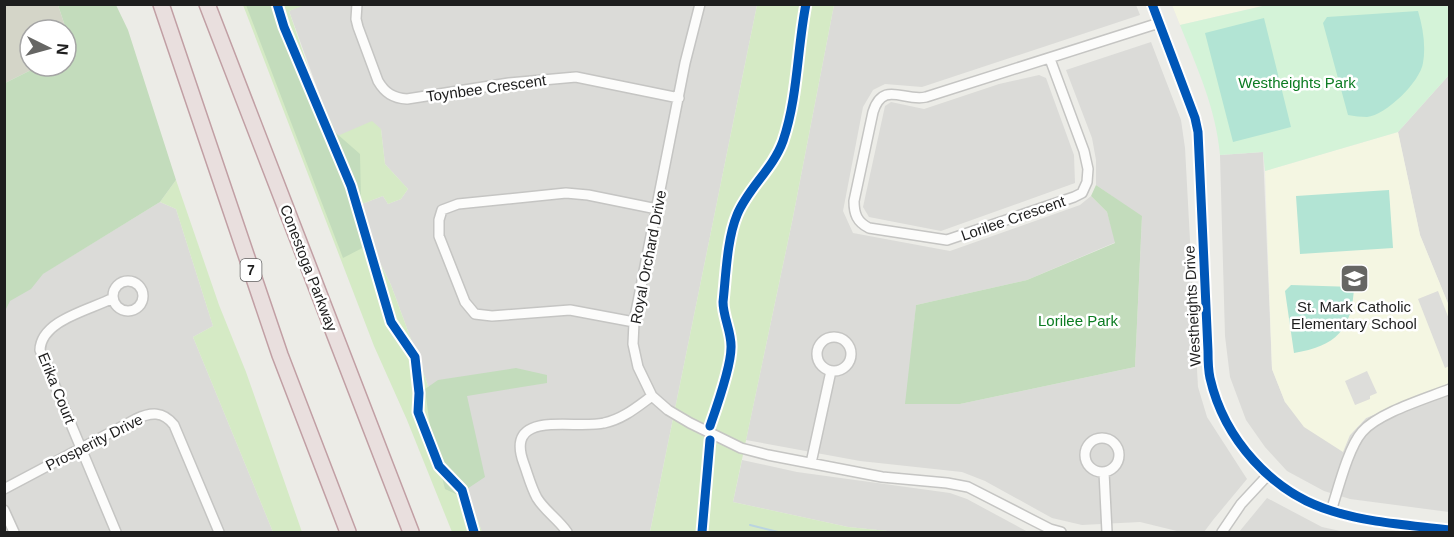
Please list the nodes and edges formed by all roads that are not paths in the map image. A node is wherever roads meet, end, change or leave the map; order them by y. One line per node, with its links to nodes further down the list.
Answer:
1 (161, 4): 26 (highway, 7)
2 (207, 4): 27 (highway, Conestoga Parkway)
3 (357, 4): 8 (street, Toynbee Crescent)
4 (700, 4): 8 (street, Royal Orchard Drive)
5 (1152, 4): 6 (street, Westheights Drive)
6 (1159, 23): 7 (street, Lorilee Crescent); 18 (street, Westheights Drive)
7 (1050, 59): 7 (street, Lorilee Crescent)
8 (679, 98): 9 (street, Royal Orchard Drive)
9 (657, 209): 11 (street, Royal Orchard Drive); 11 (street)
10 (113, 298): 15 (street, Erika Court)
11 (634, 322): 14 (street, Royal Orchard Drive)
12 (831, 371): 16 (street)
13 (1449, 389): 21 (street)
14 (652, 396): 16 (street, Royal Orchard Drive); 28 (street)
15 (81, 448): 19 (street, Prosperity Drive); 24 (street); 25 (street, Prosperity Drive)
16 (810, 463): 29 (street, Royal Orchard Drive)
17 (1104, 472): 30 (street)
18 (1267, 476): 21 (street, Westheights Drive); 31 (street)
19 (4, 489)
20 (4, 510): 23 (street)
21 (1331, 511): 22 (street, Westheights Drive)
22 (1449, 530)
23 (14, 532)
24 (117, 532)
25 (219, 532)
26 (348, 532)
27 (411, 532)
28 (567, 532)
29 (1061, 532)
30 (1107, 532)
31 (1222, 532)

